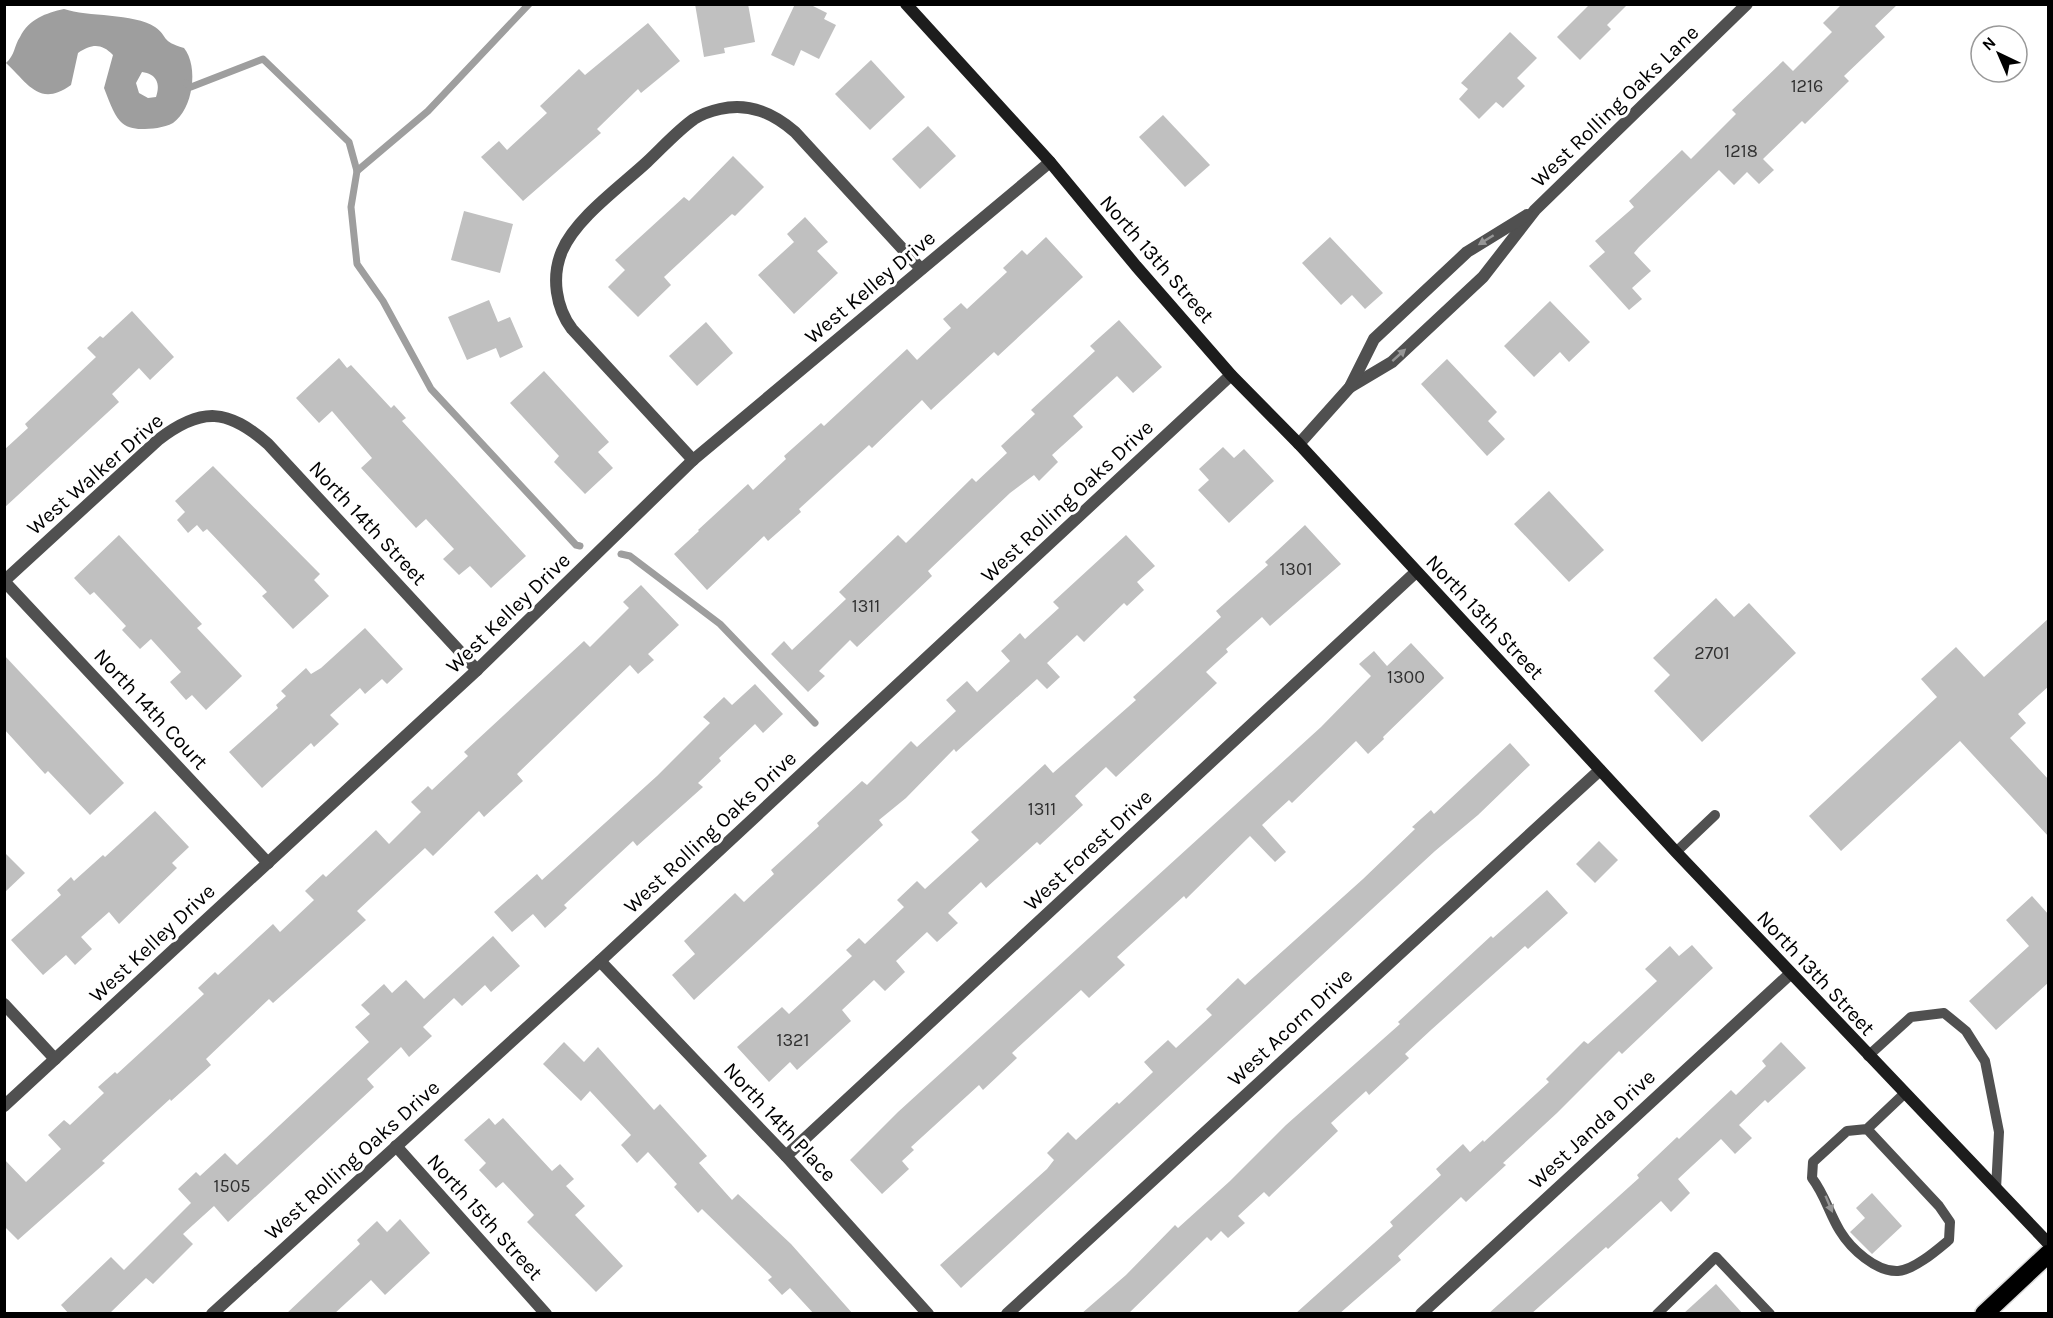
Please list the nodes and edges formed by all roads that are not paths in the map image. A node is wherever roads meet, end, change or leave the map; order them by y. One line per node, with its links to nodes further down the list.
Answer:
1 (906, 4): 3 (street, North 13th Street)
2 (1747, 4): 4 (street, West Rolling Oaks Lane)
3 (1050, 162): 5 (street, West Kelley Drive); 6 (street, North 13th Street)
4 (1535, 210): 7 (street, West Rolling Oaks Lane, one-way to 4); 7 (street, West Rolling Oaks Lane, one-way to 7)
5 (921, 269): 10 (street, West Kelley Drive); 10 (street)
6 (1231, 375): 9 (street, North 13th Street); 18 (street, West Rolling Oaks Drive)
7 (1350, 387): 9 (street, West Rolling Oaks Lane)
8 (221, 415): 12 (street, West Walker Drive); 13 (street, North 14th Street)
9 (1299, 444): 11 (street, North 13th Street)
10 (693, 460): 13 (street, West Kelley Drive)
11 (1416, 572): 14 (street, North 13th Street); 27 (street, West Forest Drive)
12 (4, 581): 17 (street, North 14th Court)
13 (477, 670): 17 (street, West Kelley Drive)
14 (1600, 770): 16 (street, North 13th Street); 34 (street, West Acorn Drive)
15 (1715, 815): 16 (lane)
16 (1676, 852): 19 (street, North 13th Street)
17 (268, 863): 22 (street, West Kelley Drive)
18 (600, 961): 26 (street, West Rolling Oaks Drive); 27 (street, North 14th Place)
19 (1790, 974): 21 (street, North 13th Street); 35 (street, West Janda Drive)
20 (4, 1004): 22 (street)
21 (1868, 1056): 23 (street, North 13th Street); 28 (lane)
22 (55, 1059): 24 (street, West Kelley Drive)
23 (1904, 1094): 25 (lane); 28 (street, North 13th Street)
24 (4, 1106)
25 (1867, 1129): 25 (lane, one-way to 25)
26 (396, 1146): 31 (street, West Rolling Oaks Drive); 32 (street, North 15th Street)
27 (786, 1156): 33 (street, North 14th Place)
28 (1996, 1189): 29 (street, North 13th Street)
29 (2049, 1243)
30 (2049, 1254): 38 (highway)
31 (212, 1314)
32 (546, 1314)
33 (928, 1314)
34 (1007, 1314)
35 (1421, 1314)
36 (1657, 1314): 37 (lane)
37 (1770, 1314)
38 (1984, 1314)

